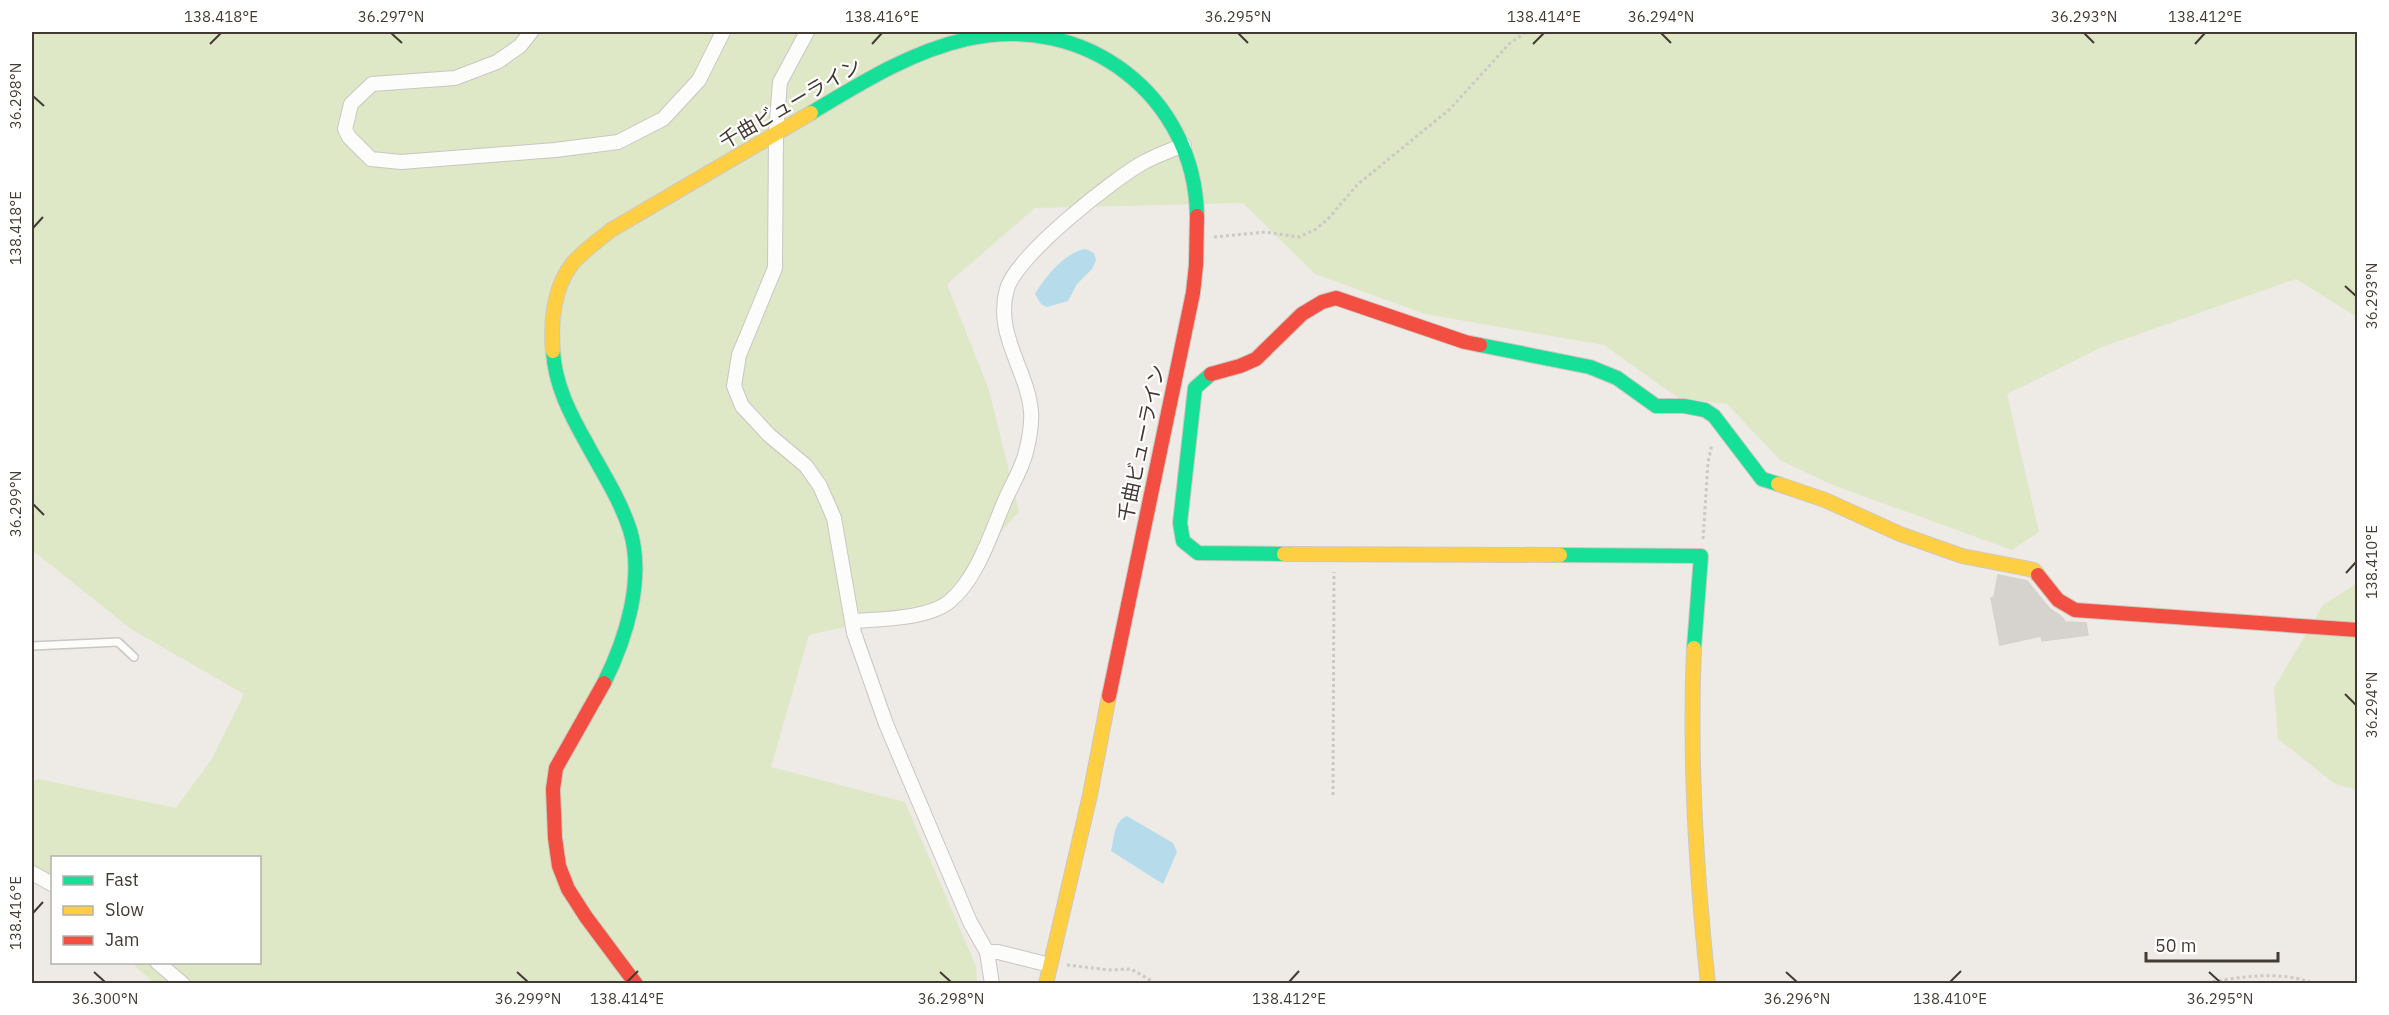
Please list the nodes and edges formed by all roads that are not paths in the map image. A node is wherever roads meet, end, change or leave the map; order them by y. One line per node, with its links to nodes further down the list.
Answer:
1 (531, 32): 2 (street)
2 (723, 32)
3 (807, 32): 4 (street)
4 (776, 133): 5 (street, 千曲ビューライン); 6 (street); 16 (street, 千曲ビューライン)
5 (1184, 145): 6 (street); 14 (street, 千曲ビューライン)
6 (853, 621): 12 (street)
7 (2358, 630): 19 (street)
8 (32, 646): 9 (lane)
9 (134, 657)
10 (32, 873): 11 (street)
11 (51, 883)
12 (987, 952): 14 (street); 17 (street)
13 (158, 964): 15 (street)
14 (1050, 965): 18 (street, 千曲ビューライン)
15 (183, 984)
16 (636, 984)
17 (992, 984)
18 (1046, 984)
19 (1708, 984)

